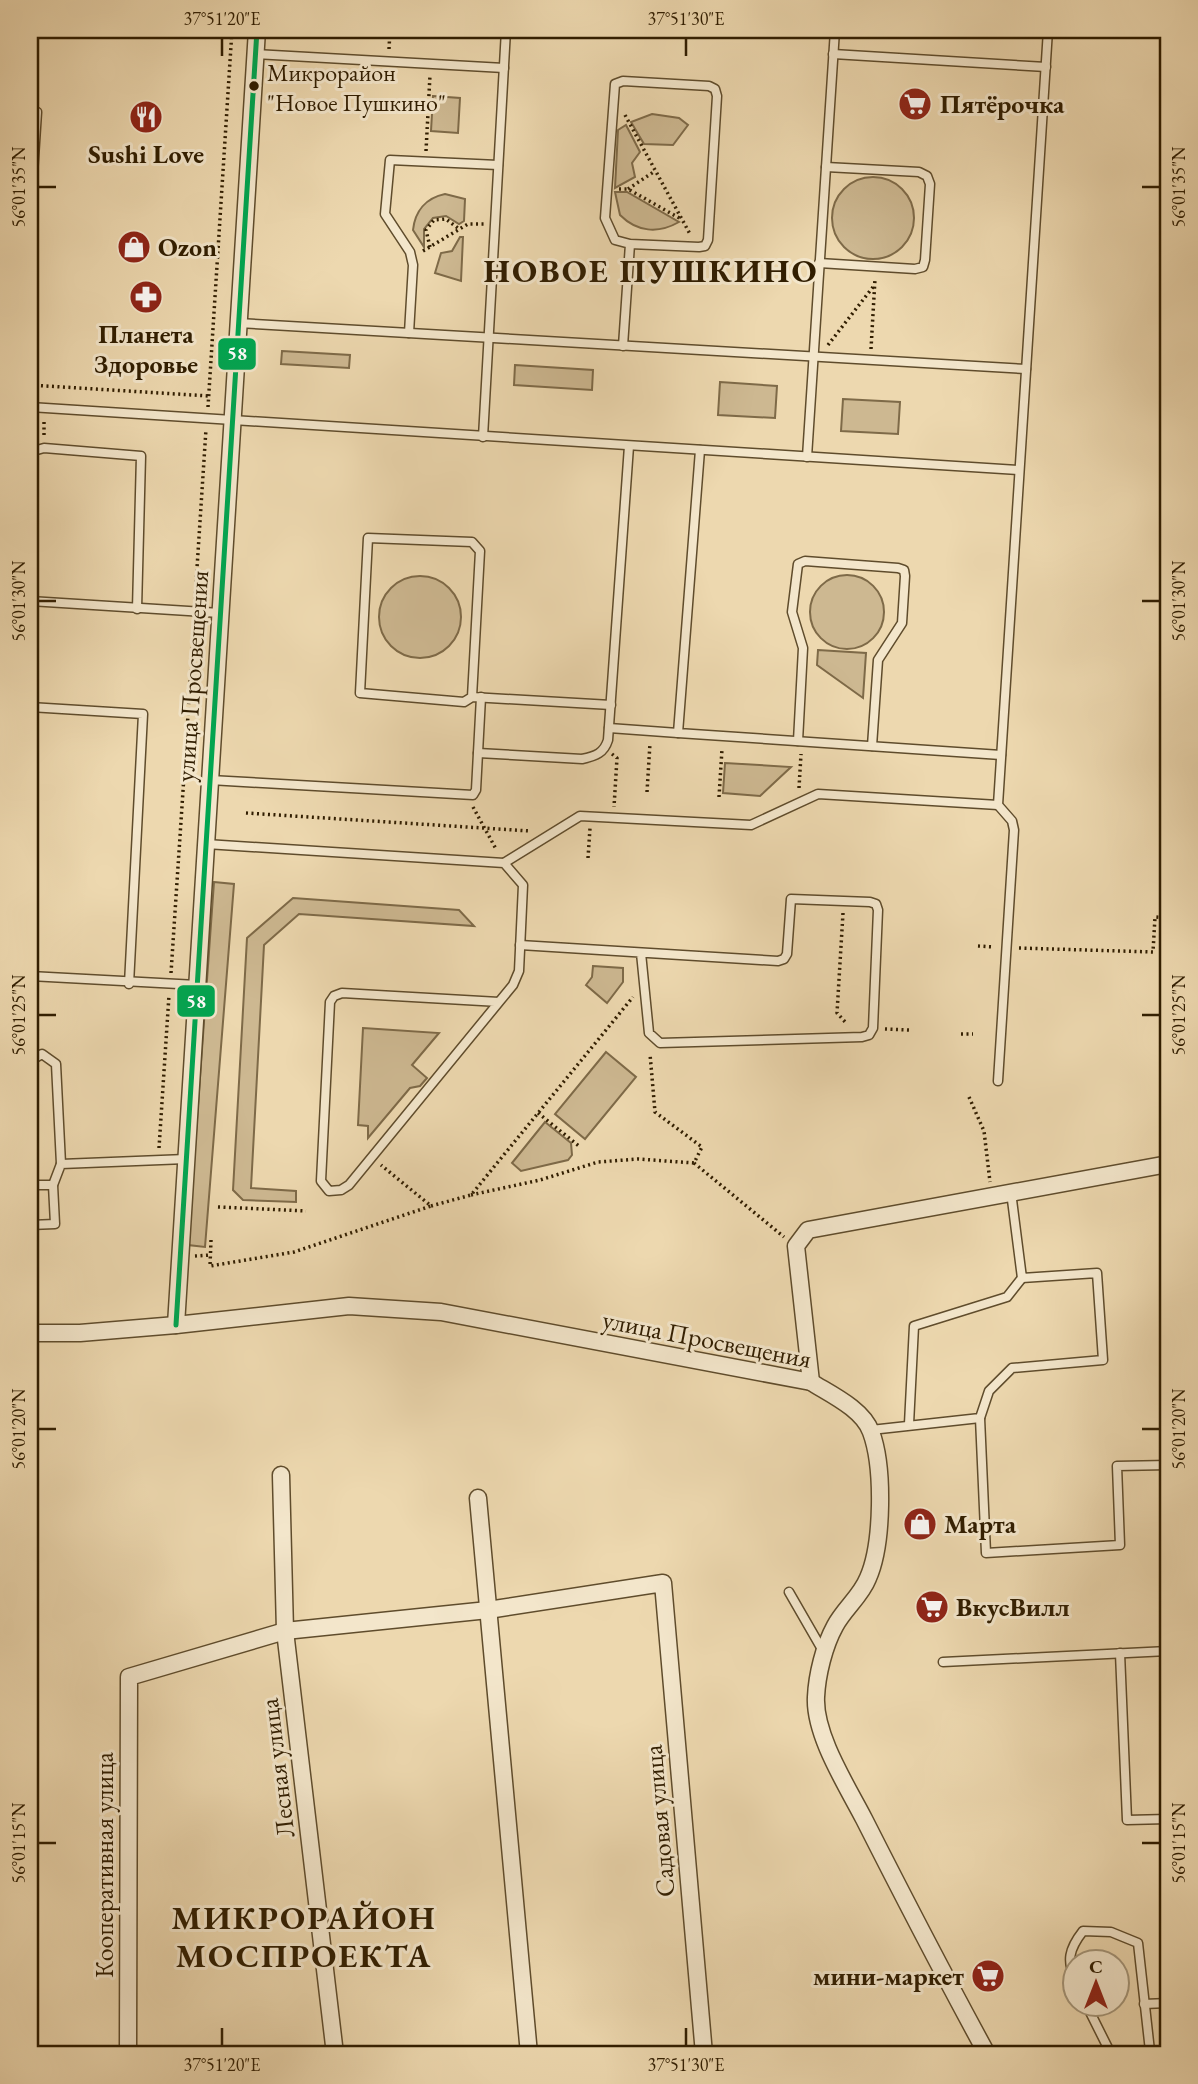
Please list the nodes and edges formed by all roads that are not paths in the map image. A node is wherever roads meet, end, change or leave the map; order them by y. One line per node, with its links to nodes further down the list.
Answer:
1 (257, 30): 6 (street, улица Просвещения)
2 (506, 30): 9 (lane)
3 (835, 30): 7 (lane)
4 (1021, 30): 5 (lane)
5 (1048, 31): 8 (lane)
6 (255, 54): 9 (lane); 16 (street, улица Просвещения)
7 (833, 54): 8 (lane); 12 (lane)
8 (1046, 66): 21 (lane)
9 (504, 68): 11 (lane)
10 (30, 111): 13 (lane)
11 (498, 165): 17 (lane); 18 (lane)
12 (826, 167): 15 (lane); 15 (lane)
13 (30, 220)
14 (630, 244): 14 (lane); 19 (lane)
15 (819, 263): 20 (lane)
16 (238, 323): 17 (lane); 23 (street, улица Просвещения)
17 (408, 333): 18 (lane)
18 (488, 337): 19 (lane); 24 (lane)
19 (623, 345): 20 (lane)
20 (813, 356): 21 (lane); 28 (lane)
21 (1026, 369): 29 (lane)
22 (30, 407): 23 (lane)
23 (232, 420): 24 (lane); 32 (street, улица Просвещения)
24 (483, 437): 25 (lane)
25 (629, 446): 26 (lane); 34 (lane)
26 (700, 450): 28 (lane); 37 (lane)
27 (30, 452): 31 (lane)
28 (807, 457): 29 (lane)
29 (1019, 470): 41 (lane)
30 (30, 601): 31 (lane)
31 (137, 609): 32 (lane)
32 (220, 614): 42 (street, улица Просвещения)
33 (476, 697): 33 (lane); 34 (lane); 40 (lane)
34 (611, 705): 36 (lane)
35 (30, 707): 49 (lane)
36 (609, 728): 37 (lane); 40 (lane)
37 (678, 733): 38 (lane)
38 (800, 741): 39 (lane); 39 (lane)
39 (872, 746): 41 (lane)
40 (478, 753): 42 (lane)
41 (1001, 755): 43 (lane)
42 (210, 780): 44 (street, улица Просвещения)
43 (998, 804): 45 (lane); 53 (lane)
44 (206, 844): 45 (lane); 50 (street, улица Просвещения)
45 (504, 863): 46 (lane)
46 (520, 946): 47 (lane); 51 (lane)
47 (641, 953): 47 (lane)
48 (30, 976): 49 (lane)
49 (129, 984): 50 (lane)
50 (197, 985): 55 (street, улица Просвещения)
51 (499, 1002): 51 (lane)
52 (30, 1061): 56 (lane)
53 (998, 1081)
54 (30, 1148): 58 (lane)
55 (186, 1159): 56 (lane); 62 (street, улица Просвещения)
56 (61, 1164): 58 (lane)
57 (1168, 1164): 59 (street)
58 (53, 1185): 60 (lane)
59 (1011, 1192): 61 (lane); 64 (street)
60 (30, 1225)
61 (1022, 1278): 65 (lane); 66 (lane)
62 (176, 1325): 63 (street, улица Просвещения); 64 (street, улица Просвещения)
63 (30, 1334)
64 (811, 1382): 67 (street, улица Просвещения)
65 (979, 1418): 66 (lane); 68 (lane)
66 (909, 1424): 67 (lane)
67 (871, 1430): 75 (street)
68 (1168, 1465)
69 (281, 1475): 73 (street, Лесная улица)
70 (478, 1498): 72 (street)
71 (789, 1592): 75 (lane)
72 (488, 1610): 73 (street); 85 (street); 86 (street, Садовая улица)
73 (285, 1631): 83 (street, Кооперативная улица); 84 (street, Лесная улица)
74 (1168, 1651): 76 (lane)
75 (824, 1653): 87 (street)
76 (1120, 1653): 77 (lane); 78 (lane)
77 (943, 1662)
78 (1168, 1819)
79 (1071, 1948): 81 (lane)
80 (1168, 2003): 81 (lane)
81 (1144, 2004): 89 (lane)
82 (1093, 2018): 88 (lane)
83 (128, 2054)
84 (335, 2054)
85 (529, 2054)
86 (704, 2054)
87 (987, 2054)
88 (1111, 2054)
89 (1146, 2054)

